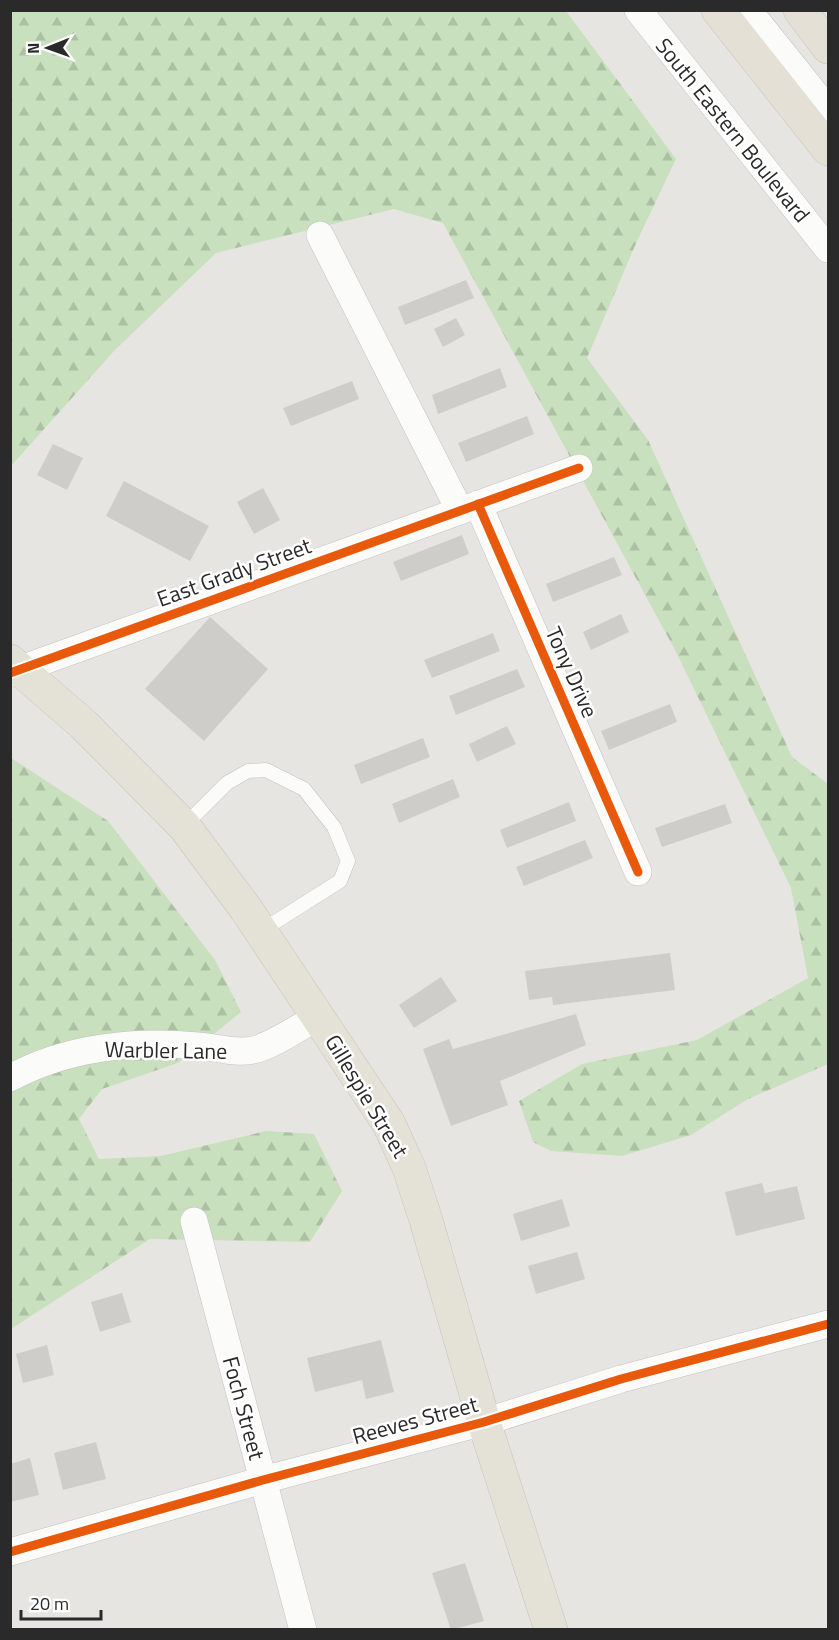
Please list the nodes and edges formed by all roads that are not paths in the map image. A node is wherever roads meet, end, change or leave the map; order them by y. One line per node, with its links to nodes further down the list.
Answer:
1 (638, 10): 9 (street, South Eastern Boulevard)
2 (718, 10): 7 (highway)
3 (748, 10): 6 (street)
4 (800, 10): 5 (highway)
5 (828, 46)
6 (828, 110)
7 (828, 149)
8 (320, 235): 11 (street, Tony Drive)
9 (828, 249)
10 (579, 468): 11 (street, East Grady Street)
11 (469, 508): 12 (street, East Grady Street); 14 (street, Tony Drive)
12 (14, 668): 13 (main road, Gillespie Street)
13 (184, 826): 15 (main road, Gillespie Street); 15 (lane)
14 (638, 872)
15 (261, 931): 16 (main road, Gillespie Street)
16 (319, 1016): 17 (street, Warbler Lane); 20 (main road, Gillespie Street)
17 (10, 1078)
18 (194, 1221): 21 (street, Foch Street)
19 (828, 1323): 20 (street, Reeves Street)
20 (484, 1422): 21 (street, Reeves Street); 24 (main road, Gillespie Street)
21 (263, 1480): 22 (street, Reeves Street); 23 (street, Foch Street)
22 (10, 1552)
23 (303, 1629)
24 (551, 1629)

